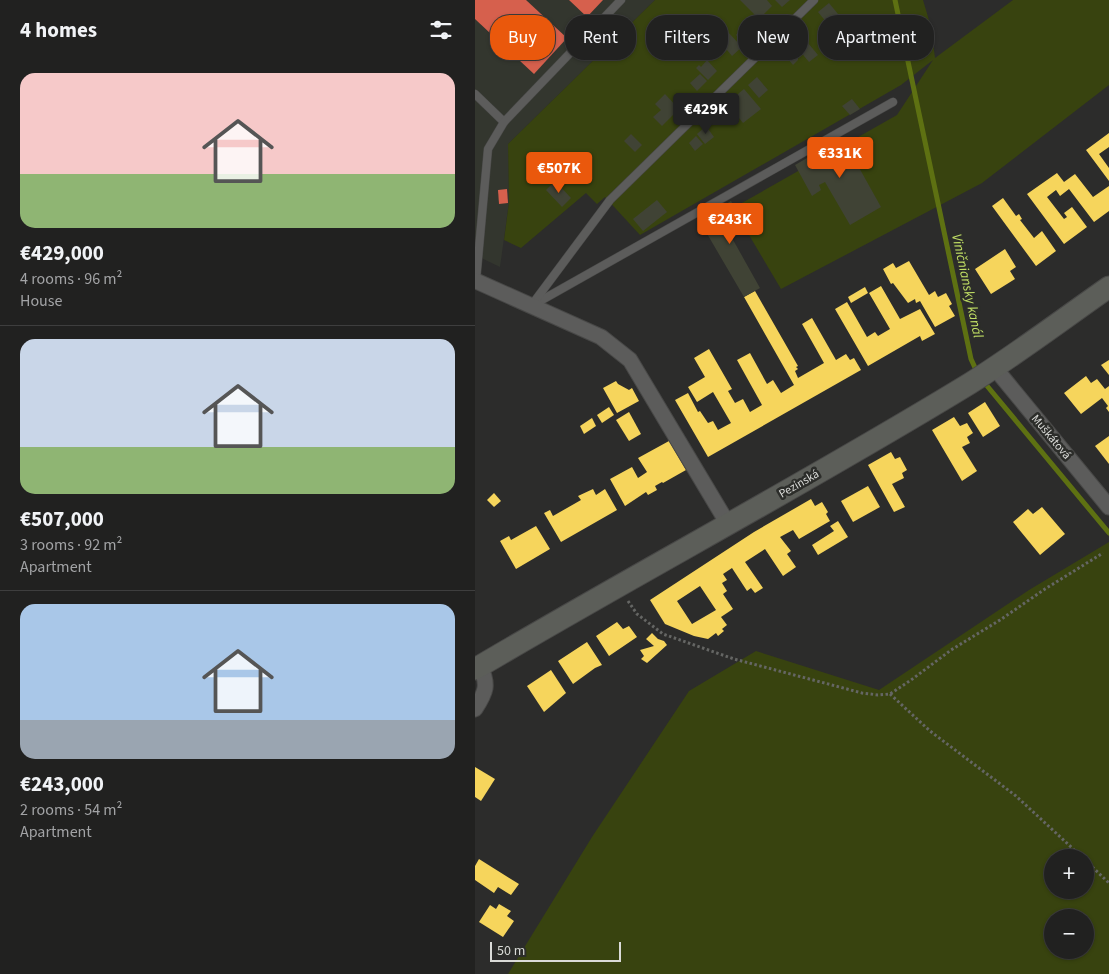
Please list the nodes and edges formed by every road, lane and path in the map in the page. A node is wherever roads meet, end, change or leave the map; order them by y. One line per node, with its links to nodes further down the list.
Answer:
1 (621, 0): 5 (lane)
2 (814, 0): 8 (lane)
3 (475, 94): 5 (lane)
4 (893, 102): 8 (lane)
5 (504, 122): 6 (lane)
6 (476, 281): 8 (street)
7 (1109, 287): 9 (main road, Pezinská)
8 (531, 306): 11 (street)
9 (983, 375): 10 (street, Muškátová); 11 (main road, Pezinská)
10 (1109, 507)
11 (728, 524): 13 (main road, Pezinská)
12 (1103, 553): 15 (path)
13 (617, 587): 14 (main road, Pezinská); 15 (path)
14 (478, 668): 16 (street, Pezinská)
15 (890, 694): 17 (path)
16 (475, 709)
17 (1073, 849)
18 (1094, 869): 19 (path)
19 (1109, 883)

